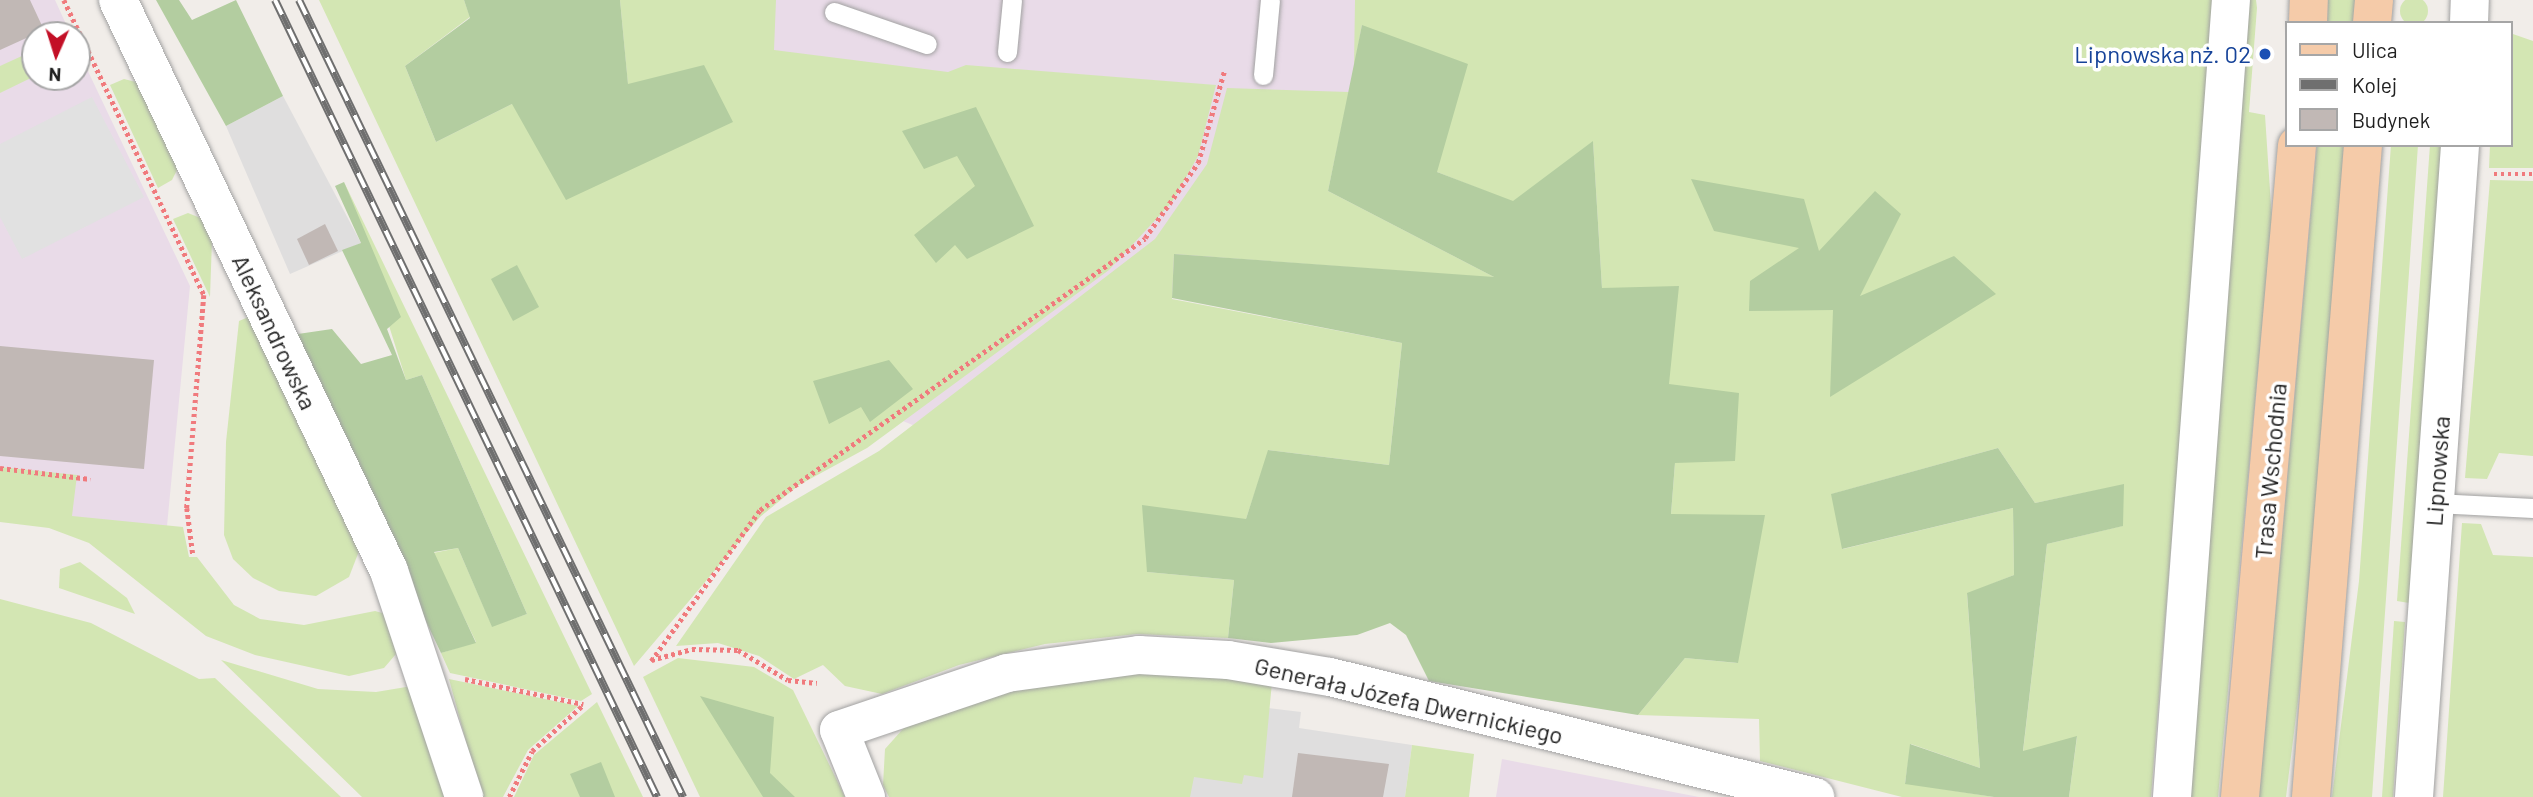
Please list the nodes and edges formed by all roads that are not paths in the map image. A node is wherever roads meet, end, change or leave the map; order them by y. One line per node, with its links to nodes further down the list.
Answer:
1 (118, 0): 20 (street, Aleksandrowska)
2 (1012, 0): 13 (lane)
3 (1270, 0): 14 (lane)
4 (2231, 0): 23 (street)
5 (2309, 0): 9 (main road)
6 (2374, 0): 10 (main road)
7 (2470, 0): 11 (street)
8 (834, 12): 12 (lane)
9 (2308, 21)
10 (2372, 21)
11 (2469, 21)
12 (927, 44)
13 (1007, 52)
14 (1263, 75)
15 (2298, 147): 24 (main road, Trasa Wschodnia)
16 (2363, 147): 25 (main road)
17 (2472, 159): 18 (street, Lipnowska)
18 (2435, 503): 19 (lane); 26 (street, Lipnowska)
19 (2533, 508)
20 (464, 797)
21 (866, 797): 22 (street, Generała Józefa Dwernickiego)
22 (1815, 797)
23 (2172, 797)
24 (2240, 797)
25 (2311, 797)
26 (2414, 797)

